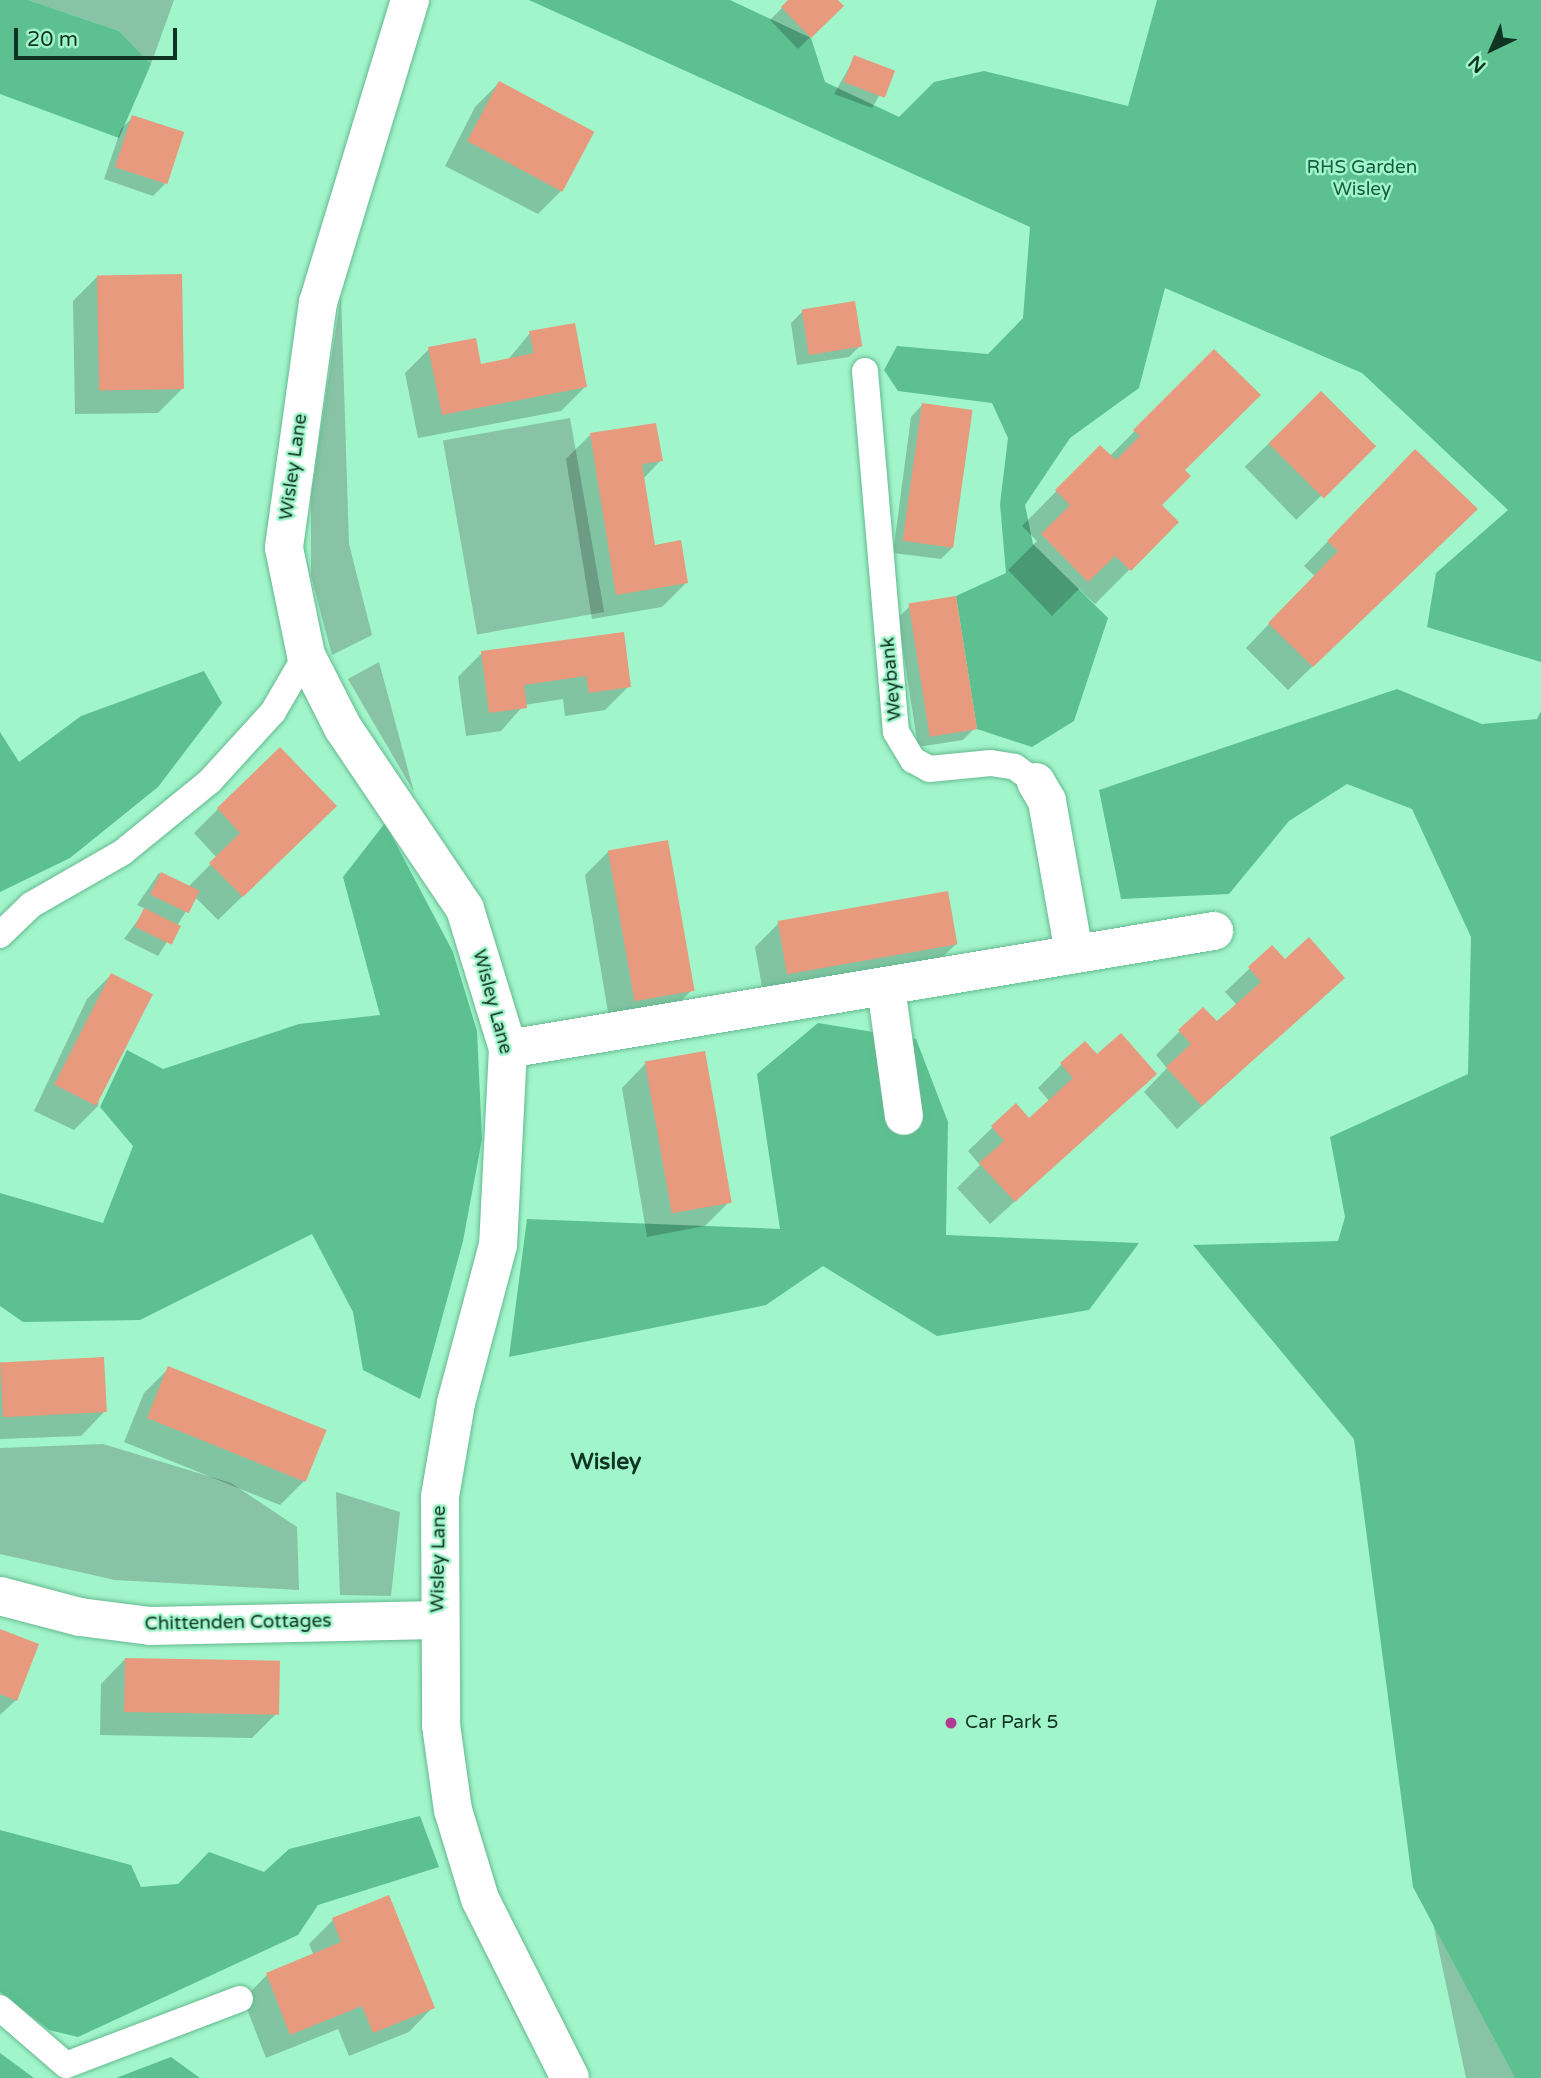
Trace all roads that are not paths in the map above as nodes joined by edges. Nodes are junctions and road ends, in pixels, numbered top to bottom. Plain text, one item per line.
1 (410, 0) edge
2 (865, 371) dead end
3 (306, 655) junction
4 (1036, 782) joint
5 (1214, 931) dead end
6 (0, 935) edge
7 (1074, 953) junction
8 (886, 987) junction
9 (508, 1049) junction
10 (904, 1116) dead end
11 (0, 1596) edge
12 (438, 1620) junction
13 (240, 1999) dead end
14 (0, 2008) edge
15 (70, 2072) edge
16 (570, 2078) edge

1 - 3 street, Wisley Lane
2 - 4 lane, Weybank
3 - 6 lane
3 - 9 street, Wisley Lane
4 - 7 street, Weybank
5 - 7 street
7 - 8 street
8 - 9 street
8 - 10 street
9 - 12 street, Wisley Lane
11 - 12 street, Chittenden Cottages
12 - 16 street, Wisley Lane
13 - 15 lane
14 - 15 lane

